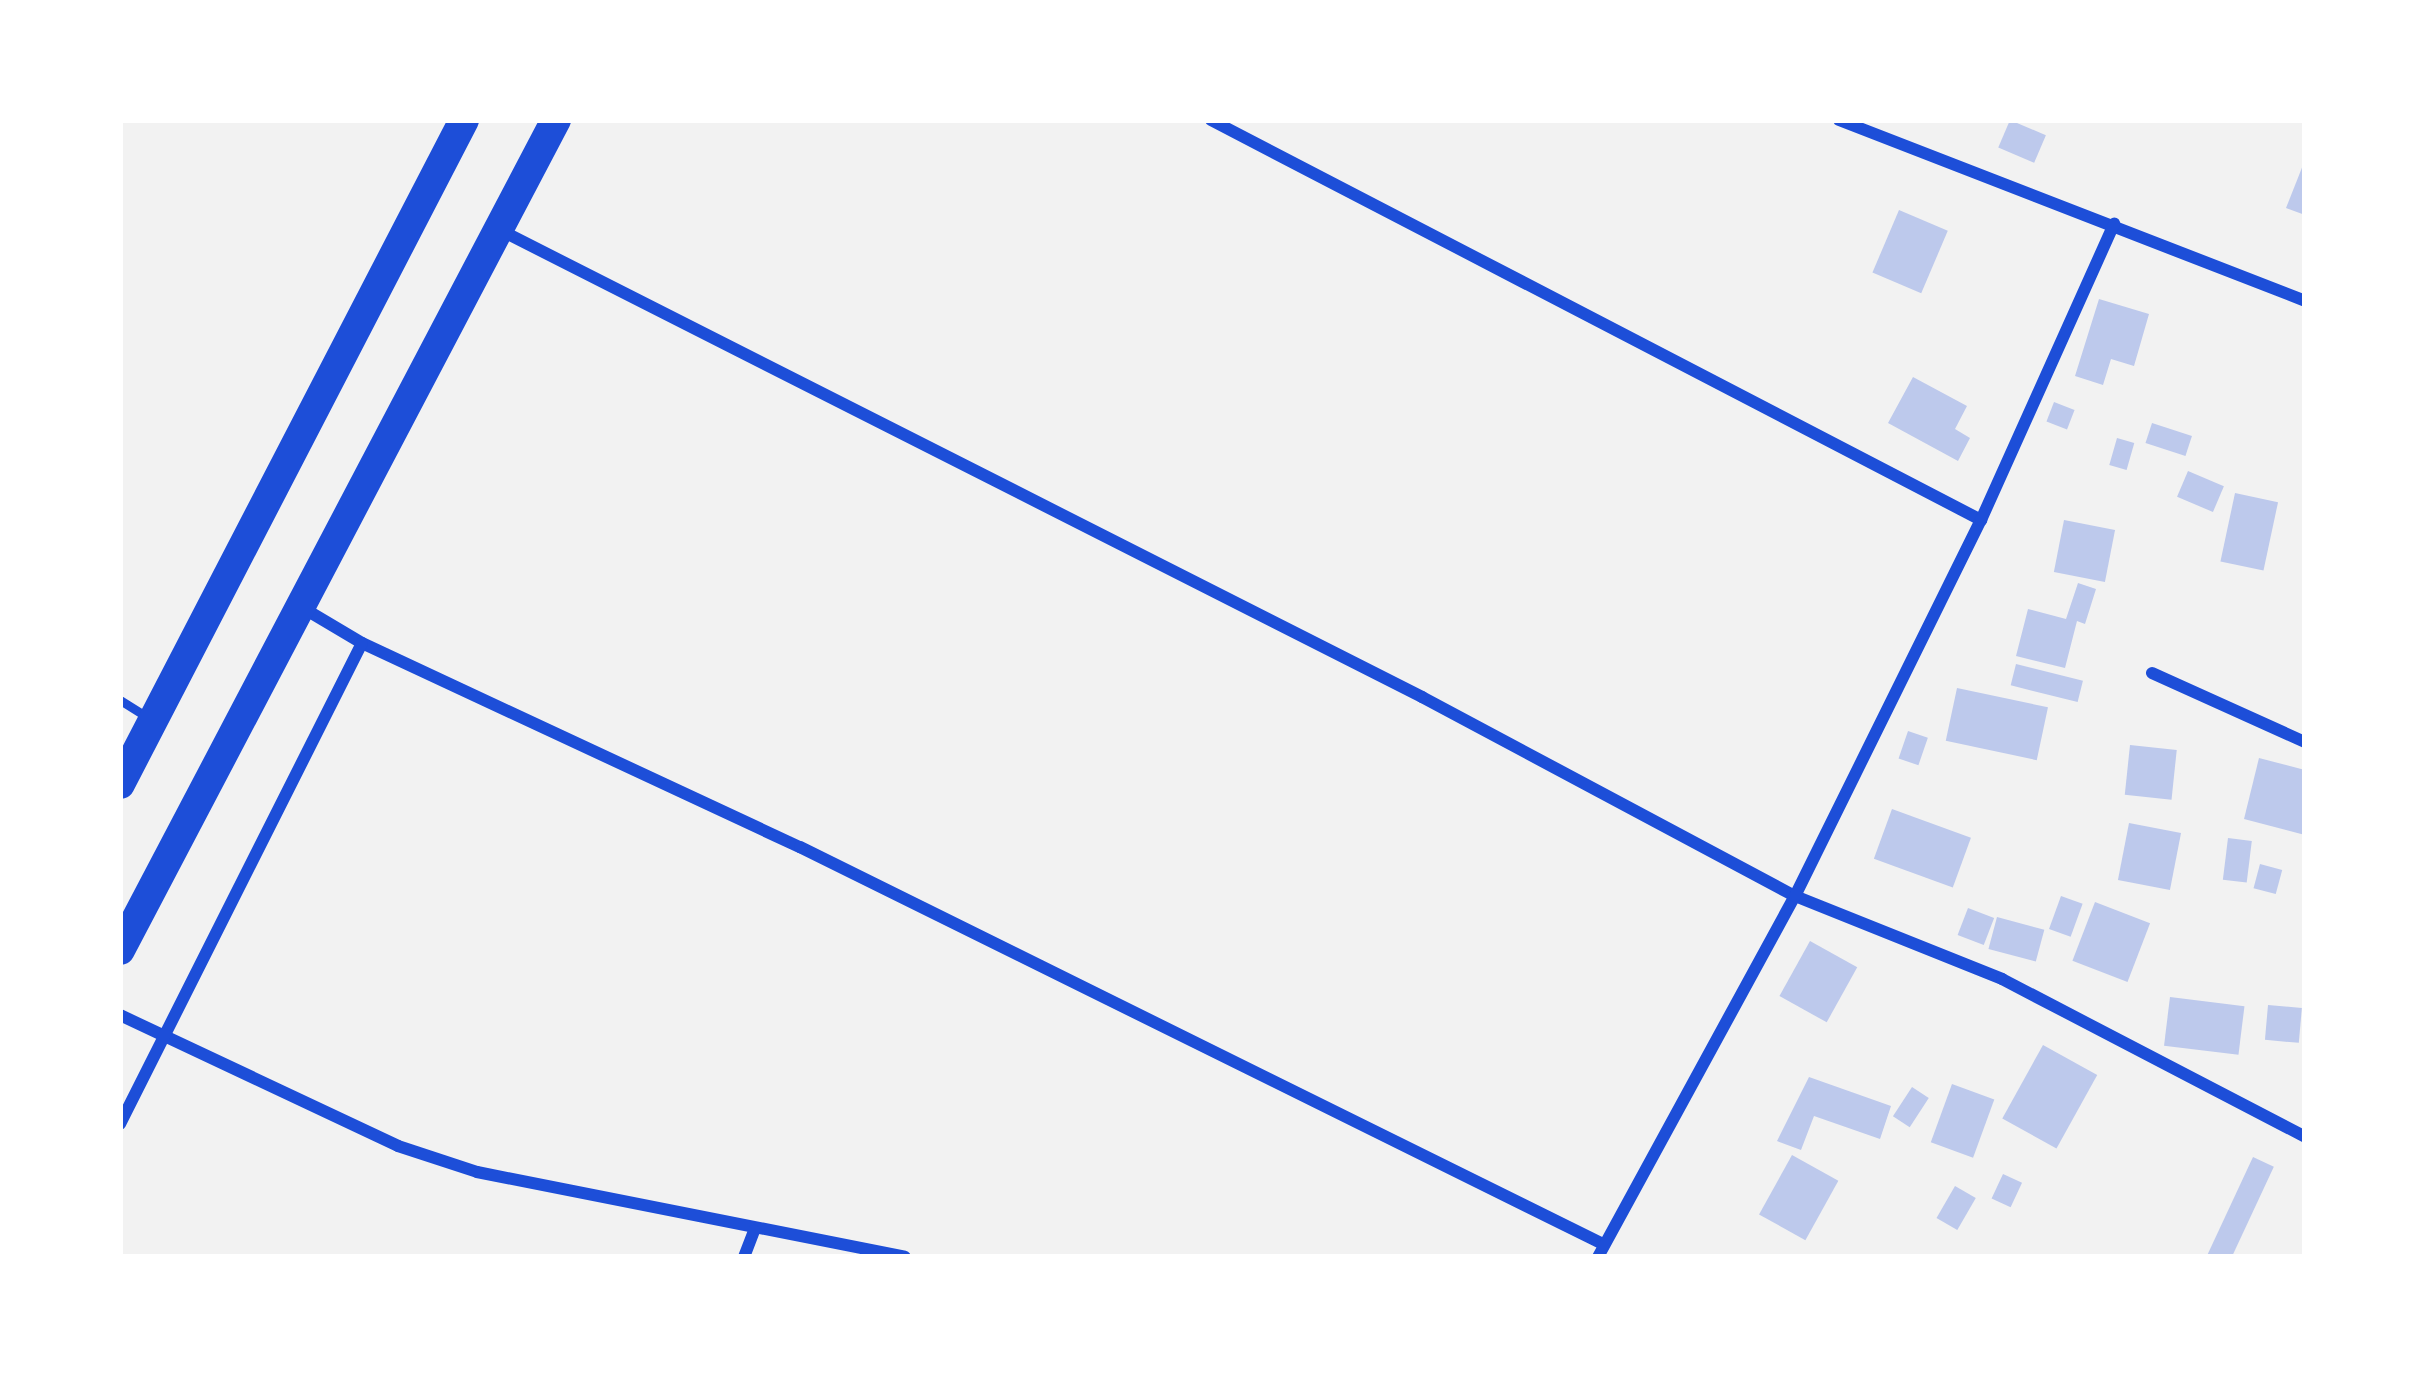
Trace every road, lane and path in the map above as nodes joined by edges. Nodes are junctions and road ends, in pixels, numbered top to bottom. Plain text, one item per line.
1 (464, 120) edge
2 (556, 120) edge
3 (1211, 120) edge
4 (1839, 120) edge
5 (2114, 224) junction
6 (497, 228) junction
7 (2305, 301) edge
8 (1981, 520) junction
9 (297, 604) junction
10 (362, 644) junction
11 (2152, 673) dead end
12 (120, 700) edge
13 (152, 720) junction
14 (2305, 742) edge
15 (120, 784) edge
16 (1795, 896) junction
17 (120, 950) edge
18 (120, 1015) edge
19 (163, 1038) junction
20 (120, 1124) edge
21 (2305, 1137) edge
22 (754, 1231) junction
23 (1600, 1251) edge
24 (744, 1257) edge
25 (905, 1257) edge

1 - 13 main road
2 - 6 main road
3 - 8 street
4 - 5 street
5 - 7 street
5 - 8 street
6 - 9 main road
6 - 16 street
8 - 16 street
9 - 10 street
9 - 17 main road
10 - 19 street
10 - 23 street
11 - 14 street
12 - 13 lane
13 - 15 main road
16 - 21 street
16 - 23 street
18 - 19 street
19 - 20 street
19 - 22 street
22 - 24 street
22 - 25 street

